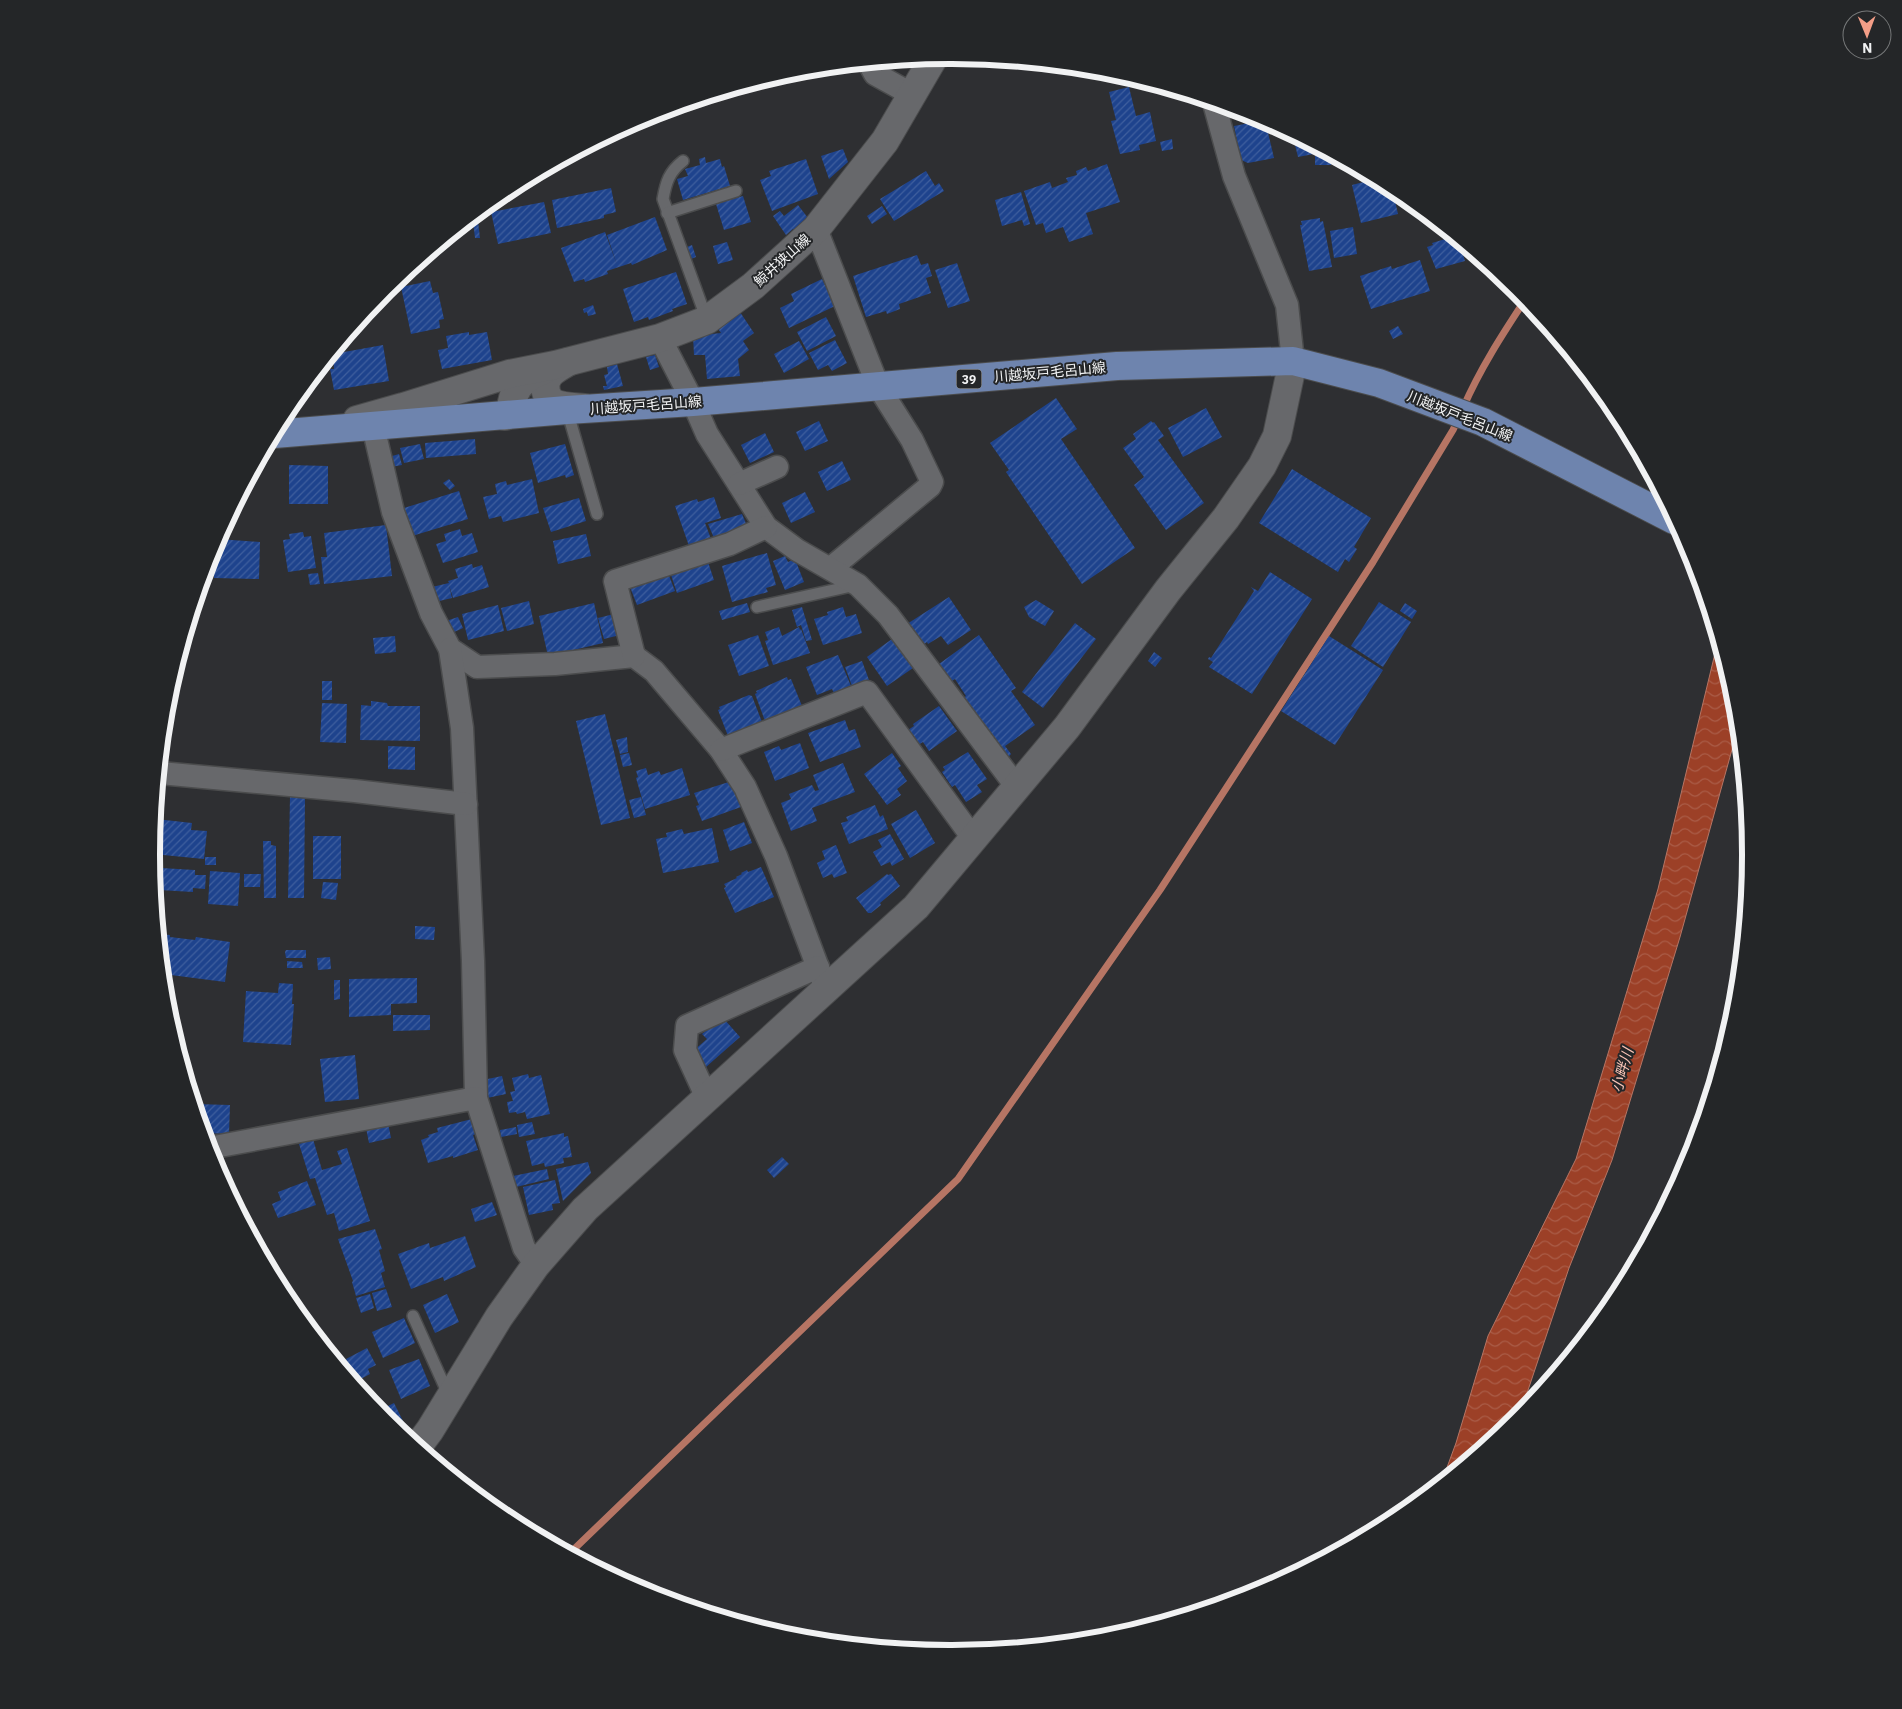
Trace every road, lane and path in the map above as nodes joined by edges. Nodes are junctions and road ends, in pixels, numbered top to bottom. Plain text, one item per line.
1 (930, 64) edge
2 (872, 68) edge
3 (913, 95) junction
4 (1216, 110) edge
5 (683, 161) dead end
6 (736, 191) dead end
7 (666, 213) junction
8 (816, 229) junction
9 (706, 320) junction
10 (660, 338) junction
11 (1293, 361) junction
12 (561, 364) junction
13 (509, 374) junction
14 (878, 386) junction
15 (693, 402) junction
16 (605, 408) junction
17 (567, 410) junction
18 (503, 416) junction
19 (376, 426) junction
20 (283, 433) edge
21 (282, 434) edge
22 (777, 467) dead end
23 (739, 484) junction
24 (597, 514) dead end
25 (1665, 515) edge
26 (766, 527) junction
27 (831, 568) junction
28 (858, 585) junction
29 (757, 607) dead end
30 (450, 649) junction
31 (634, 656) junction
32 (721, 750) junction
33 (165, 773) edge
34 (1016, 786) junction
35 (466, 804) junction
36 (974, 838) junction
37 (822, 978) junction
38 (476, 1098) junction
39 (707, 1098) junction
40 (216, 1147) edge
41 (536, 1266) junction
42 (413, 1316) dead end
43 (450, 1398) junction
44 (422, 1441) edge

1 - 3 street, 鯨井狭山線
2 - 3 street
3 - 8 street, 鯨井狭山線
4 - 11 street
5 - 7 lane
6 - 7 lane
7 - 9 lane
8 - 9 street, 鯨井狭山線
8 - 14 street
9 - 10 street, 鯨井狭山線
10 - 12 street, 鯨井狭山線
10 - 15 street
11 - 14 main road, 川越坂戸毛呂山線 / 39
11 - 25 main road, 川越坂戸毛呂山線 / 39
11 - 34 street
12 - 13 street
12 - 16 street
12 - 18 street
13 - 18 street
13 - 20 street
14 - 15 main road, 川越坂戸毛呂山線 / 39
14 - 27 street
15 - 16 main road, 川越坂戸毛呂山線 / 39
15 - 23 street
16 - 17 main road, 川越坂戸毛呂山線 / 39
17 - 18 main road, 川越坂戸毛呂山線 / 39
17 - 24 lane
18 - 19 main road, 川越坂戸毛呂山線 / 39
19 - 21 main road, 川越坂戸毛呂山線 / 39
19 - 30 street
22 - 23 street
23 - 26 street
26 - 27 street
26 - 31 street
27 - 28 street
28 - 29 lane
28 - 34 street
30 - 31 street
30 - 35 street
31 - 32 street
32 - 36 street
32 - 37 street
33 - 35 street
34 - 36 street
35 - 38 street
36 - 37 street
37 - 39 street
37 - 39 street
38 - 40 street
38 - 41 street
39 - 41 street
41 - 43 street
42 - 43 lane
43 - 44 street

